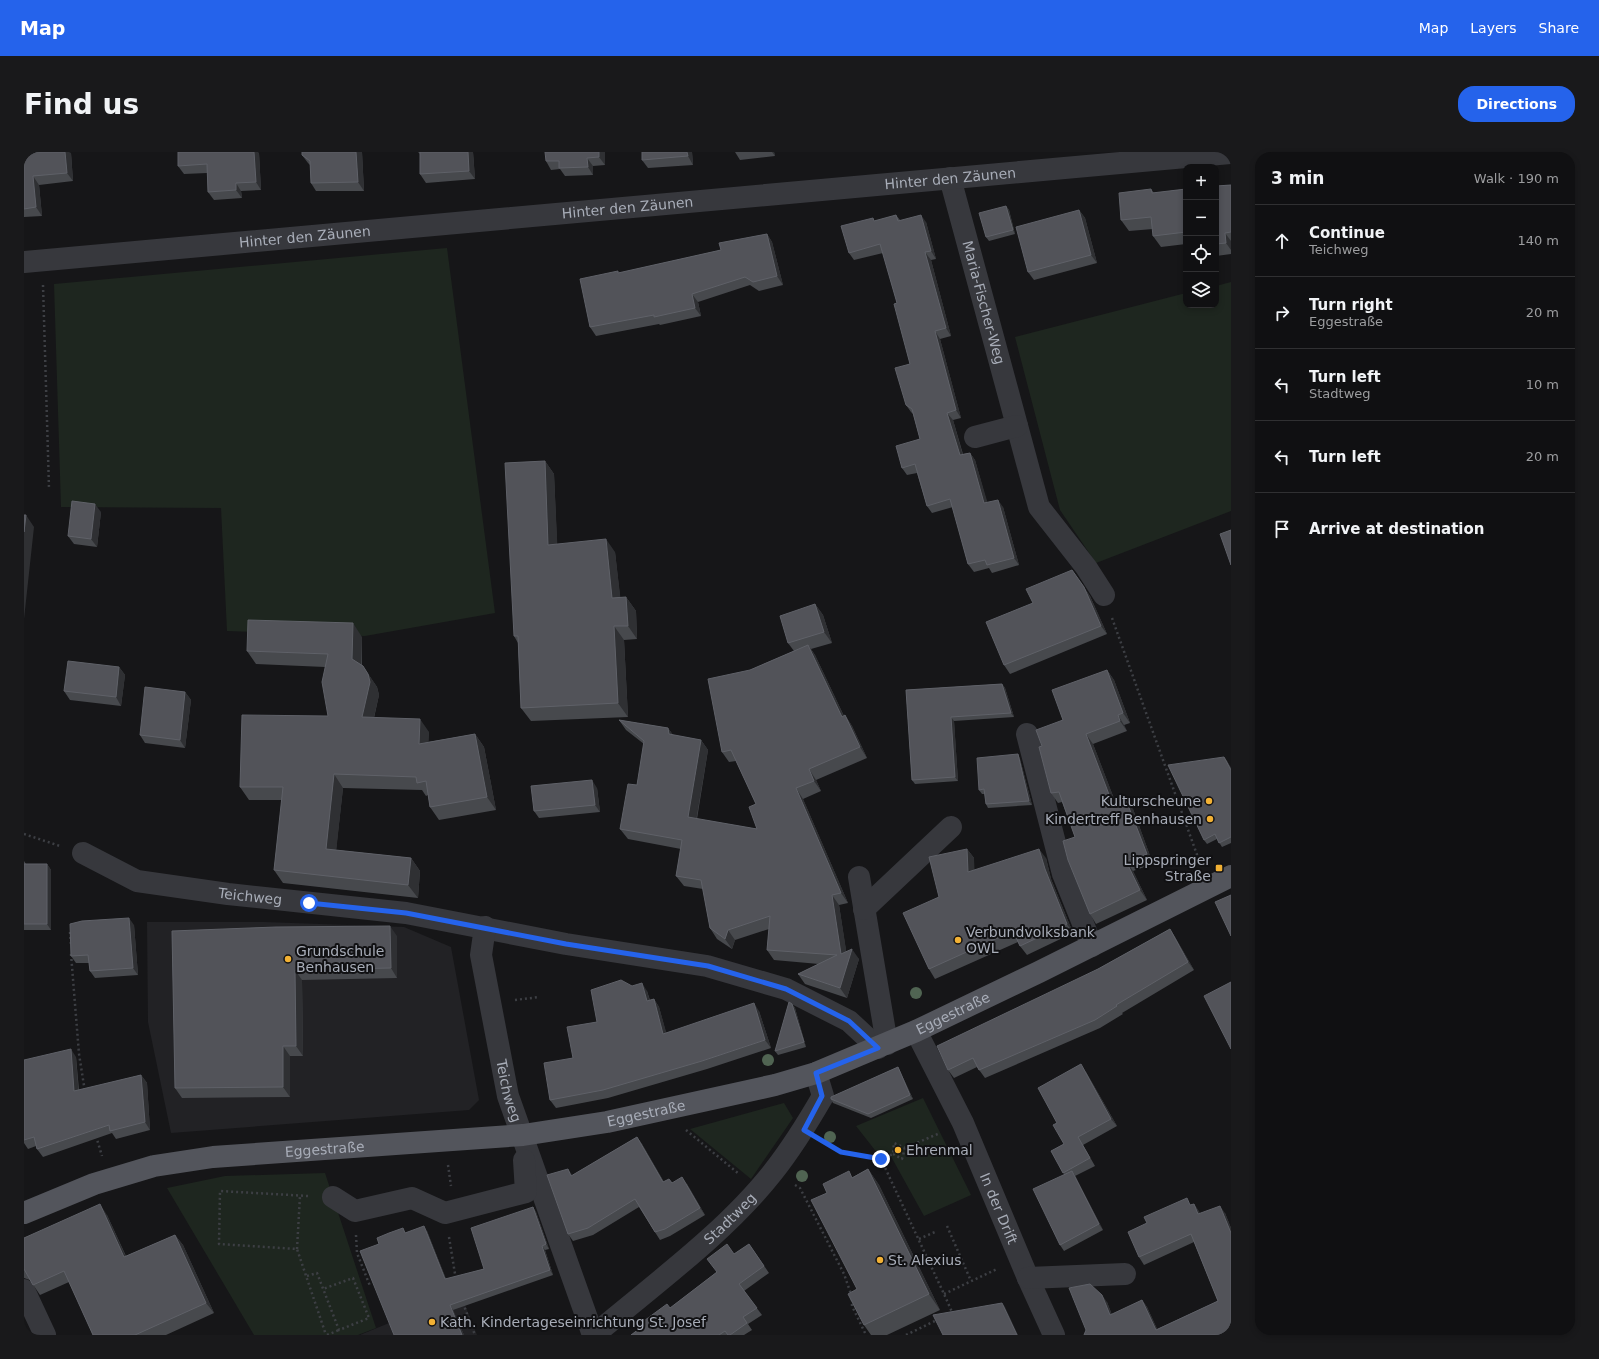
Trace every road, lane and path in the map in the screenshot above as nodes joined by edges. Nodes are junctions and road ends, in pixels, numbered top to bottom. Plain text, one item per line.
1 (1231, 153) edge
2 (1099, 158) edge
3 (950, 178) junction
4 (33, 261) edge
5 (1017, 426) junction
6 (975, 437) dead end
7 (49, 488) dead end
8 (1104, 595) joint
9 (1027, 734) dead end
10 (951, 827) dead end
11 (24, 834) edge
12 (83, 853) joint
13 (859, 877) dead end
14 (1222, 881) edge
15 (864, 909) junction
16 (485, 927) junction
17 (70, 932) edge
18 (1092, 946) junction
19 (916, 1031) junction
20 (882, 1046) junction
21 (816, 1073) junction
22 (85, 1093) edge
23 (677, 1108) junction
24 (963, 1123) junction
25 (804, 1130) junction
26 (95, 1131) edge
27 (523, 1135) junction
28 (905, 1148) junction
29 (893, 1154) junction
30 (881, 1159) junction
31 (774, 1172) junction
32 (109, 1180) junction
33 (758, 1189) junction
34 (300, 1196) junction
35 (333, 1197) joint
36 (356, 1210) junction
37 (24, 1213) edge
38 (445, 1213) junction
39 (947, 1226) dead end
40 (935, 1232) dead end
41 (919, 1239) junction
42 (297, 1249) junction
43 (991, 1272) dead end
44 (1125, 1274) dead end
45 (307, 1276) junction
46 (1028, 1278) junction
47 (971, 1281) junction
48 (370, 1286) edge
49 (457, 1286) edge
50 (323, 1289) junction
51 (24, 1290) edge
52 (944, 1294) junction
53 (462, 1300) edge
54 (946, 1316) edge
55 (939, 1319) edge
56 (339, 1330) junction
57 (45, 1335) edge
58 (327, 1335) edge
59 (475, 1335) edge
60 (593, 1335) edge
61 (866, 1335) edge
62 (906, 1335) edge
63 (1054, 1335) edge

1 - 2 street, Hinter den Zäunen
2 - 3 street, Hinter den Zäunen
3 - 4 street, Hinter den Zäunen
3 - 5 street, Maria-Fischer-Weg
4 - 7 path
5 - 6 street
5 - 8 street, Maria-Fischer-Weg
8 - 14 path
9 - 18 street
10 - 15 street
11 - 12 path
12 - 16 street, Teichweg
13 - 15 street
14 - 18 main road, Eggestraße
15 - 20 street
16 - 20 street, Teichweg
16 - 27 street, Teichweg
17 - 22 path
18 - 19 main road, Eggestraße
19 - 20 main road, Eggestraße
19 - 24 street, In der Drift
20 - 21 main road, Eggestraße
21 - 23 main road, Eggestraße
21 - 25 street, Stadtweg
23 - 27 main road, Eggestraße
23 - 33 path
24 - 28 path
24 - 46 street, In der Drift
25 - 30 path
25 - 31 street, Stadtweg
26 - 32 path
27 - 32 main road, Eggestraße
27 - 38 street
27 - 60 street, Stadtweg
28 - 29 path
28 - 29 path
29 - 30 path
30 - 41 path
31 - 33 street, Stadtweg
31 - 61 path
32 - 37 main road, Eggestraße
33 - 60 street, Stadtweg
34 - 35 path
34 - 42 path
34 - 42 path
35 - 36 street
36 - 38 street
36 - 48 path
38 - 49 path
39 - 47 path
40 - 41 path
41 - 52 path
42 - 45 path
43 - 47 path
44 - 46 street
45 - 50 path
45 - 58 path
46 - 63 street, In der Drift
47 - 52 path
50 - 56 path
50 - 56 path
51 - 57 street
52 - 54 path
53 - 59 path
55 - 62 path
56 - 58 path

